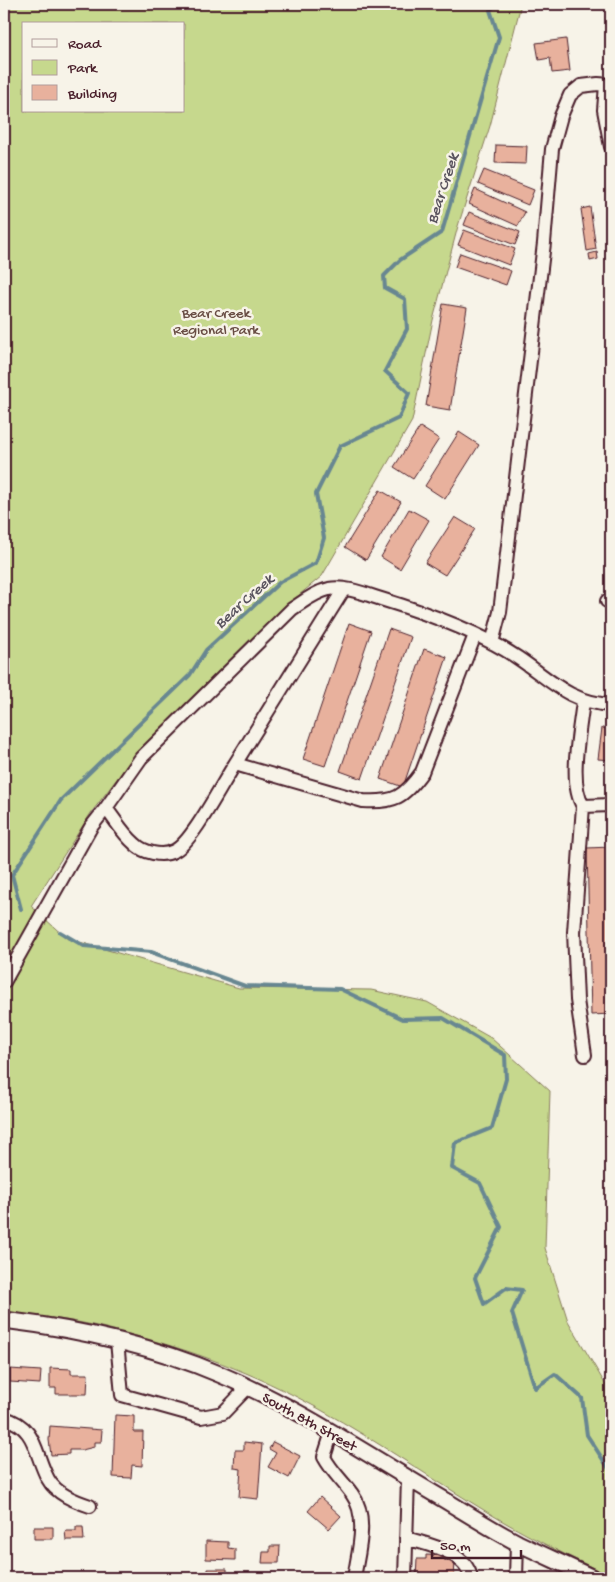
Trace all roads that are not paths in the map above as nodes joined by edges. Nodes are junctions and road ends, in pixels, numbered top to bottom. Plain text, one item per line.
1 (608, 85) edge
2 (611, 147) edge
3 (344, 590) junction
4 (475, 635) junction
5 (492, 643) junction
6 (583, 701) junction
7 (611, 705) edge
8 (235, 764) junction
9 (611, 805) edge
10 (583, 806) junction
11 (106, 808) junction
12 (4, 982) edge
13 (585, 1056) dead end
14 (4, 1320) edge
15 (117, 1341) junction
16 (248, 1387) junction
17 (4, 1418) edge
18 (332, 1432) junction
19 (408, 1478) junction
20 (90, 1506) dead end
21 (406, 1538) junction
22 (517, 1542) junction
23 (354, 1578) edge
24 (405, 1578) edge
25 (471, 1578) edge
26 (516, 1578) edge
27 (593, 1578) edge

1 - 2 street
1 - 5 street
3 - 4 street
3 - 8 street
3 - 11 street
4 - 5 street
4 - 8 street
5 - 6 street
6 - 7 street
6 - 10 street
8 - 11 street
9 - 10 street
10 - 13 street
11 - 12 street
14 - 15 main road, South 8th Street
15 - 16 main road, South 8th Street
15 - 16 street
16 - 18 main road, South 8th Street
17 - 20 street
18 - 19 main road, South 8th Street
18 - 23 street
19 - 21 street
19 - 22 main road, South 8th Street
21 - 24 street
21 - 25 street
22 - 26 street
22 - 27 main road, South 8th Street

